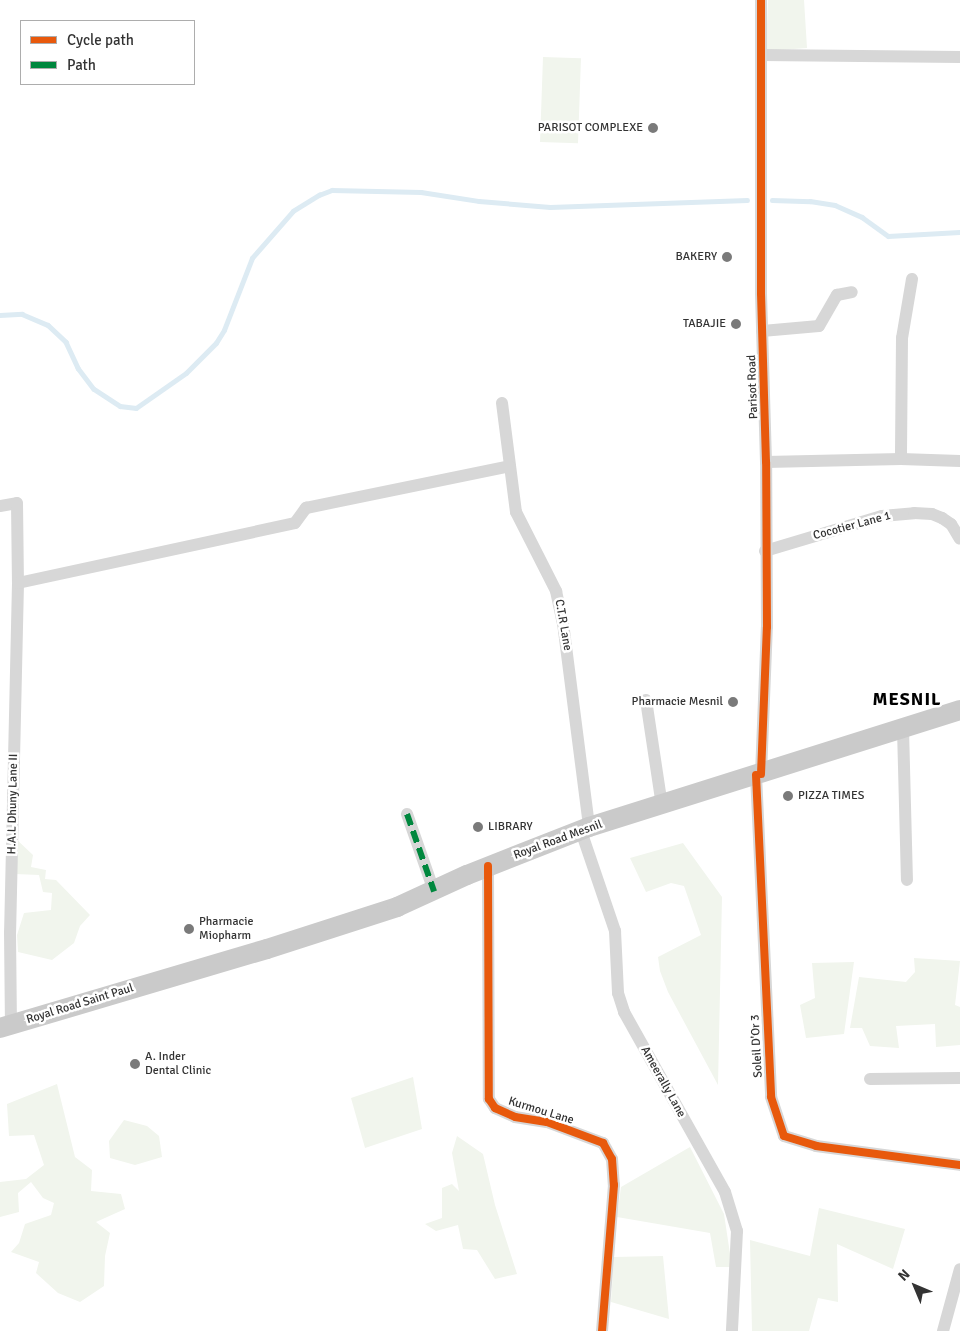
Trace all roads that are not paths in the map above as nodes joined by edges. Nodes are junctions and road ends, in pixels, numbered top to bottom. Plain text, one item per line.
1 (761, 0) edge
2 (762, 55) junction
3 (960, 57) edge
4 (912, 279) dead end
5 (852, 292) dead end
6 (762, 330) junction
7 (502, 403) dead end
8 (901, 459) junction
9 (960, 461) edge
10 (766, 462) junction
11 (510, 466) junction
12 (0, 506) edge
13 (960, 539) edge
14 (765, 551) junction
15 (18, 583) junction
16 (646, 700) dead end
17 (960, 710) edge
18 (903, 729) junction
19 (758, 775) junction
20 (662, 806) junction
21 (407, 814) dead end
22 (585, 829) junction
23 (488, 866) junction
24 (907, 880) dead end
25 (434, 891) junction
26 (160, 980) joint
27 (5, 1026) edge
28 (870, 1078) dead end
29 (960, 1078) edge
30 (960, 1165) edge
31 (960, 1269) edge
32 (602, 1331) edge
33 (732, 1331) edge
34 (943, 1331) edge

1 - 2 street, Parisot Road
2 - 3 street
2 - 6 street, Parisot Road
4 - 8 street
5 - 6 street
6 - 10 street, Parisot Road
7 - 11 street, C.T.R Lane
8 - 9 street
8 - 10 street
10 - 14 street, Parisot Road
11 - 15 street
11 - 22 street, C.T.R Lane
12 - 15 street, H.A.L Dhuny Lane II
13 - 14 street, Cocotier Lane 1
14 - 19 street, Parisot Road
15 - 27 street, H.A.L Dhuny Lane II
16 - 20 street
17 - 18 main road, Royal Road Mesnil
18 - 19 main road, Royal Road Mesnil
18 - 24 street
19 - 20 main road, Royal Road Mesnil
19 - 30 street, Soleil D'Or 3
20 - 22 main road, Royal Road Mesnil
21 - 25 street
22 - 23 main road, Royal Road Mesnil
22 - 33 street, Ameerally Lane
23 - 25 main road, Royal Road Mesnil
23 - 32 street, Kurmou Lane
25 - 26 main road, Royal Road Mesnil
26 - 27 main road, Royal Road Saint Paul
28 - 29 street
31 - 34 street

